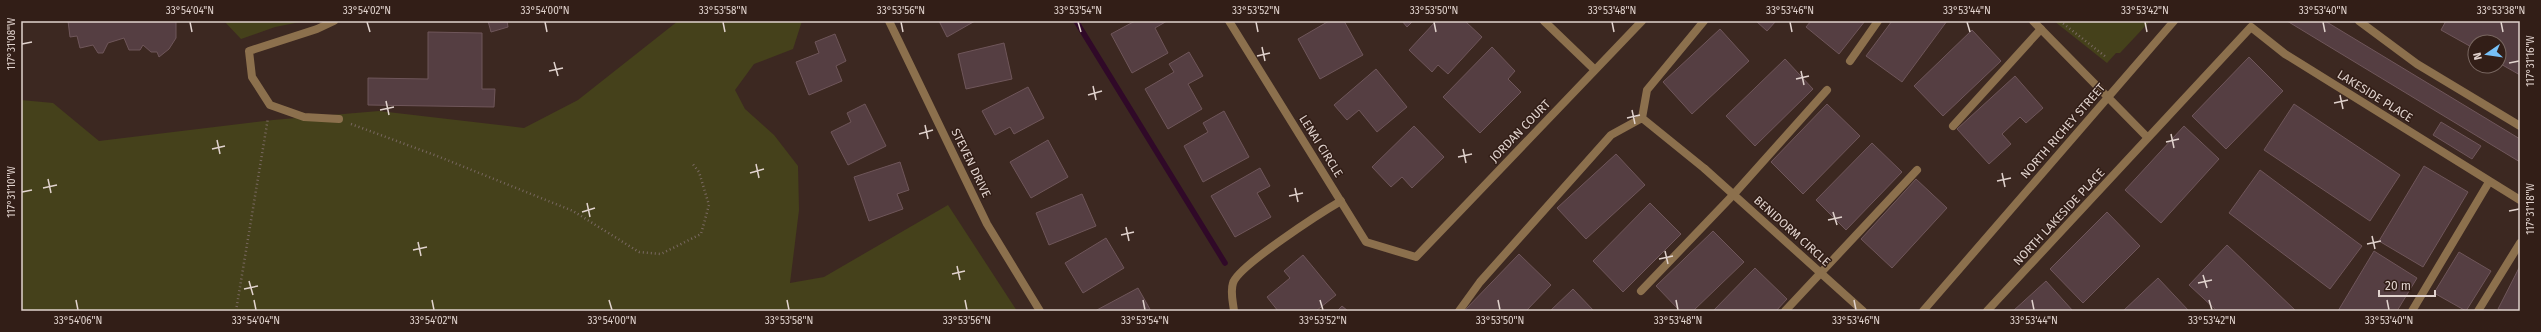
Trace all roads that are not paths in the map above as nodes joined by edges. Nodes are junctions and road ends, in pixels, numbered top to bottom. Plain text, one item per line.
1 (334, 21) edge
2 (889, 21) edge
3 (1229, 21) edge
4 (1544, 21) edge
5 (1642, 21) edge
6 (1704, 21) edge
7 (1878, 21) edge
8 (2033, 21) edge
9 (2174, 21) edge
10 (2359, 21) edge
11 (2251, 27) joint
12 (2041, 29) junction
13 (1850, 61) dead end
14 (1595, 70) junction
15 (1827, 90) dead end
16 (2108, 98) junction
17 (1642, 118) junction
18 (339, 119) road end
19 (1953, 126) dead end
20 (2520, 126) edge
21 (2148, 138) junction
22 (1917, 170) dead end
23 (2490, 182) junction
24 (1734, 194) junction
25 (2520, 200) edge
26 (1341, 201) junction
27 (2520, 243) edge
28 (1414, 256) joint
29 (1821, 273) junction
30 (1641, 291) dead end
31 (1040, 311) edge
32 (1234, 311) edge
33 (1459, 311) edge
34 (1785, 311) edge
35 (1863, 311) edge
36 (1923, 311) edge
37 (1987, 311) edge
38 (2412, 311) edge
39 (2478, 311) edge

1 - 18 street
2 - 31 street, STEVEN DRIVE
3 - 26 street, LENAI CIRCLE
4 - 14 street
5 - 14 street, JORDAN COURT
6 - 17 street
7 - 13 street
8 - 12 street
9 - 16 street, NORTH RICHEY STREET
10 - 20 street
11 - 21 street, NORTH LAKESIDE PLACE
11 - 23 street, LAKESIDE PLACE
12 - 16 street
12 - 19 street
14 - 28 street, JORDAN COURT
15 - 24 street
16 - 21 street
16 - 36 street, NORTH RICHEY STREET
17 - 24 street, BENIDORM CIRCLE
17 - 33 street
21 - 37 street, NORTH LAKESIDE PLACE
22 - 29 street
23 - 25 street, LAKESIDE PLACE
23 - 38 street
24 - 29 street, BENIDORM CIRCLE
24 - 30 street
26 - 28 street, LENAI CIRCLE
26 - 32 street
27 - 39 street
29 - 34 street
29 - 35 street, BENIDORM CIRCLE

